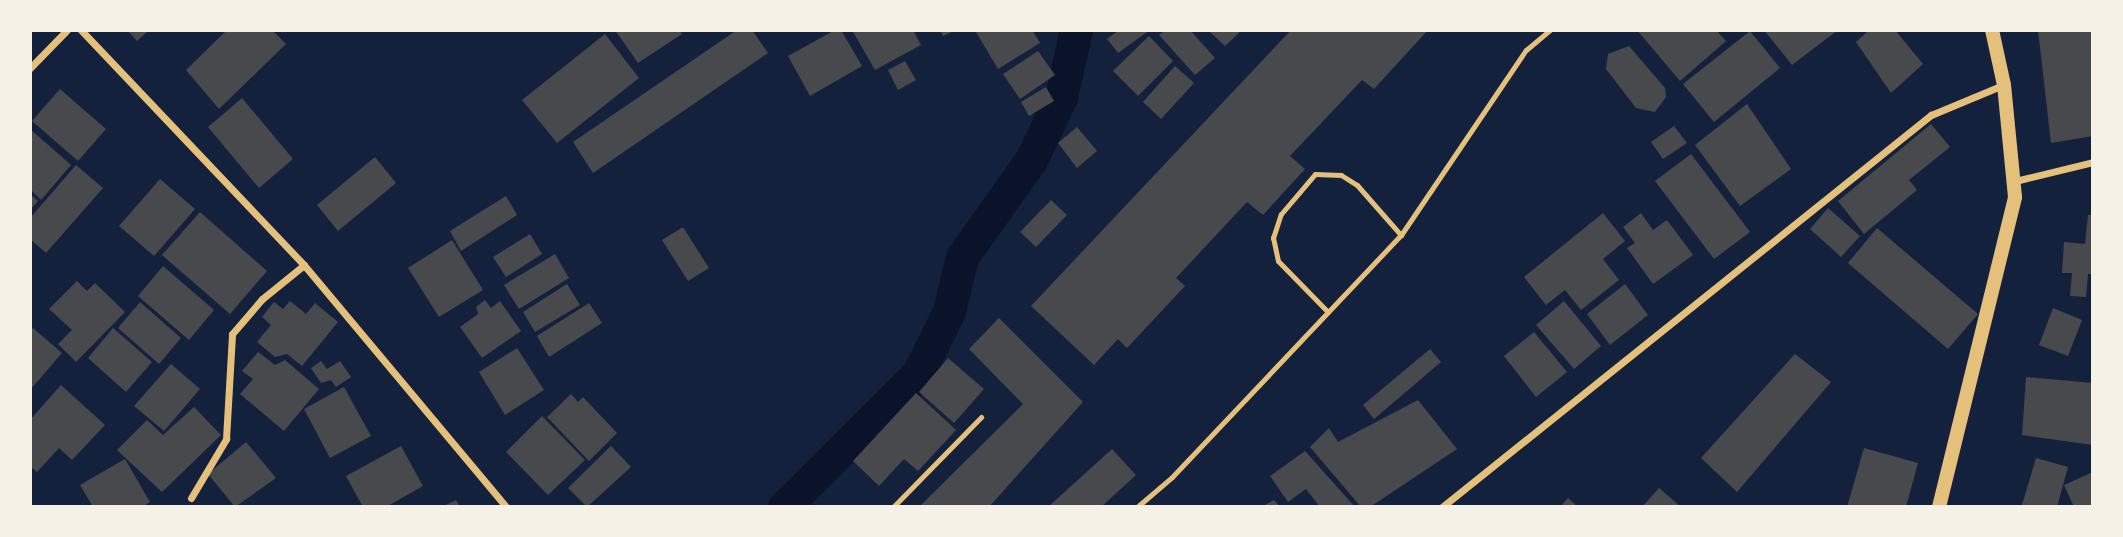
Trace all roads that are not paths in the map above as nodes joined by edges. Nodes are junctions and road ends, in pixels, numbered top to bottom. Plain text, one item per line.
1 (67, 30) edge
2 (81, 30) edge
3 (1550, 30) edge
4 (1992, 30) edge
5 (30, 68) edge
6 (2004, 85) junction
7 (2093, 162) edge
8 (2015, 181) junction
9 (1401, 235) junction
10 (304, 265) junction
11 (1328, 312) junction
12 (981, 417) dead end
13 (191, 498) dead end
14 (506, 507) edge
15 (893, 507) edge
16 (1137, 507) edge
17 (1442, 507) edge
18 (1940, 507) edge

1 - 5 street
2 - 10 street
3 - 9 lane
4 - 6 main road
6 - 8 main road
6 - 17 street
7 - 8 street
8 - 18 main road
9 - 11 lane
9 - 11 lane
10 - 13 street
10 - 14 street
11 - 16 lane
12 - 15 lane

